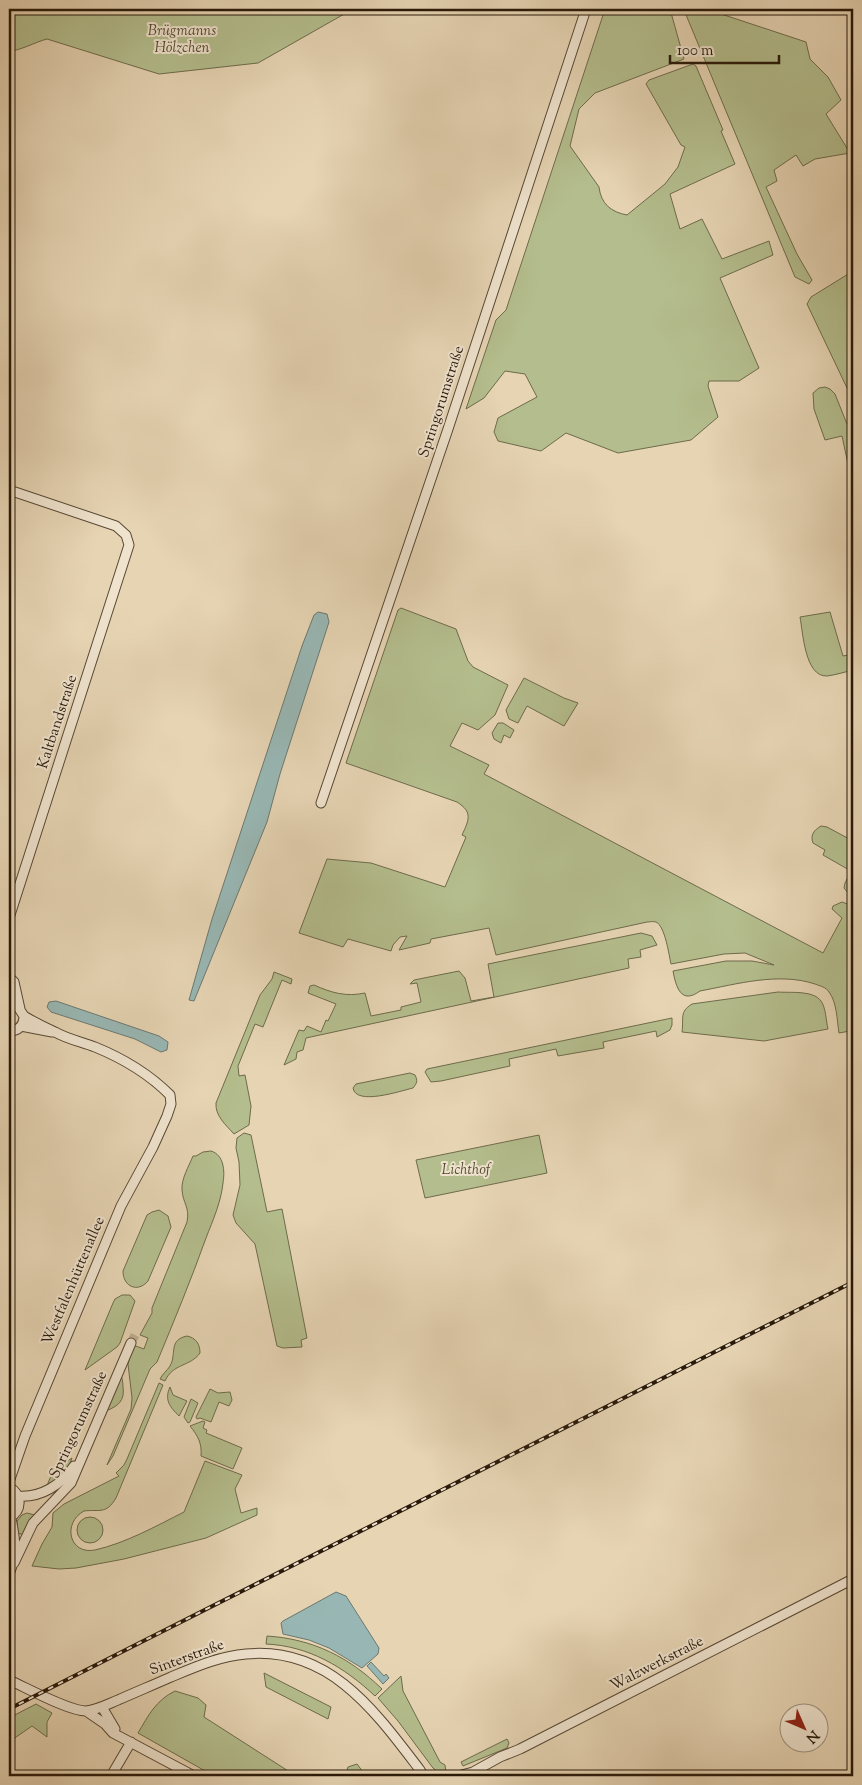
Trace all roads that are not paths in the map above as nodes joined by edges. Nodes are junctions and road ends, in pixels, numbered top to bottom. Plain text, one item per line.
1 (586, 9) edge
2 (9, 490) edge
3 (321, 802) dead end
4 (9, 918) edge
5 (9, 977) edge
6 (9, 991) edge
7 (9, 996) edge
8 (9, 1005) edge
9 (22, 1013) junction
10 (21, 1026) junction
11 (9, 1031) edge
12 (55, 1032) junction
13 (9, 1482) edge
14 (9, 1487) edge
15 (18, 1496) junction
16 (10, 1518) edge
17 (14, 1563) junction
18 (9, 1574) edge
19 (853, 1579) edge
20 (9, 1680) edge
21 (102, 1707) junction
22 (86, 1711) junction
23 (122, 1737) junction
24 (131, 1742) junction
25 (421, 1773) edge
26 (471, 1774) edge
27 (111, 1776) edge
28 (194, 1776) edge
29 (428, 1776) edge
30 (458, 1776) edge

1 - 3 street, Springorumstraße
2 - 4 street, Kaltbandstraße
5 - 9 street
6 - 7 street
8 - 9 street
9 - 10 street
9 - 12 street
10 - 11 street
10 - 12 street
12 - 13 street, Westfalenhüttenallee
14 - 15 street
15 - 16 street
15 - 17 street, Springorumstraße
16 - 17 street
17 - 18 street
19 - 26 street, Walzwerkstraße
20 - 22 street
21 - 22 street, Sinterstraße
21 - 23 street
21 - 25 street, Sinterstraße
22 - 23 street
23 - 24 street
24 - 27 street
24 - 28 street
25 - 29 street, Sinterstraße
26 - 30 street, Walzwerkstraße

